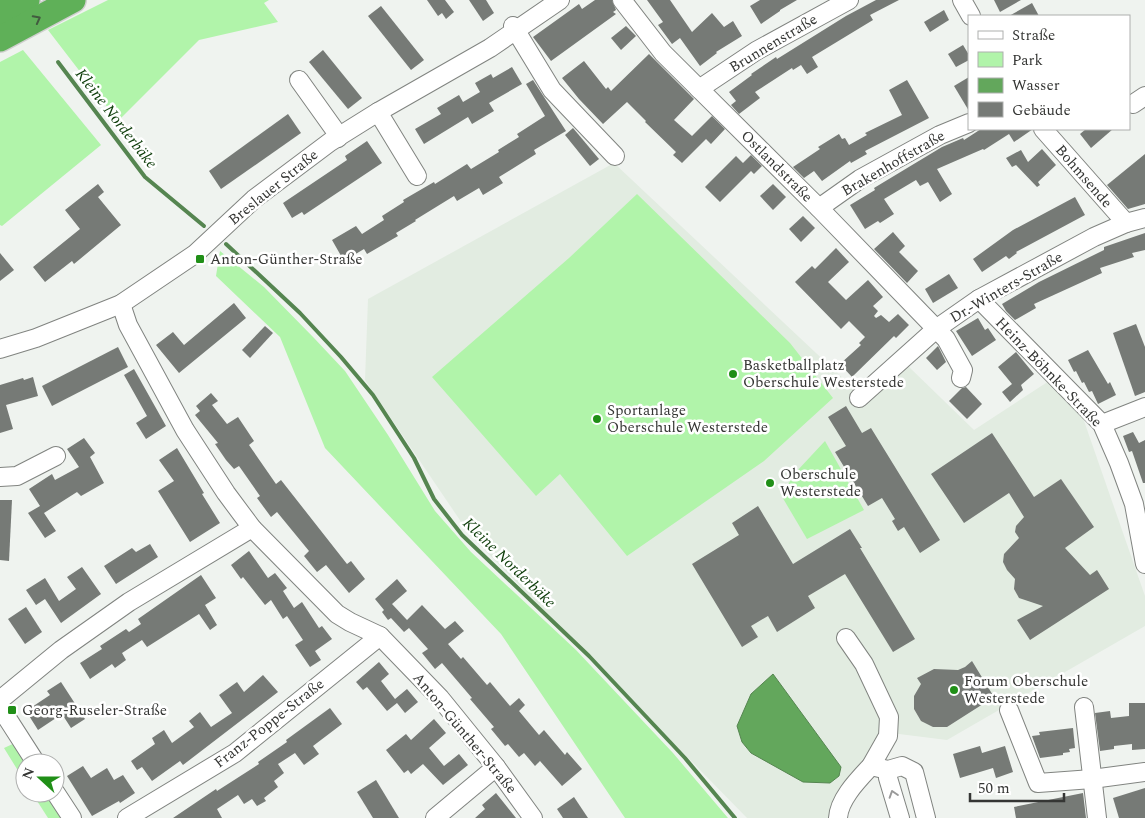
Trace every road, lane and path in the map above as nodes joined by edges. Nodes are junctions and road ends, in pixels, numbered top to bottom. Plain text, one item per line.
1 (26, 0) edge
2 (73, 0) edge
3 (560, 0) edge
4 (622, 0) edge
5 (849, 0) edge
6 (962, 0) edge
7 (0, 14) edge
8 (970, 15) edge
9 (515, 28) junction
10 (0, 39) edge
11 (299, 80) dead end
12 (699, 88) junction
13 (378, 112) junction
14 (968, 123) edge
15 (1044, 130) edge
16 (338, 138) junction
17 (615, 156) dead end
18 (416, 176) dead end
19 (819, 208) junction
20 (1145, 218) edge
21 (1126, 223) junction
22 (979, 299) junction
23 (121, 304) junction
24 (936, 329) junction
25 (0, 349) edge
26 (961, 378) dead end
27 (859, 398) dead end
28 (1145, 407) edge
29 (1102, 424) junction
30 (56, 456) dead end
31 (9, 477) edge
32 (252, 528) junction
33 (1145, 564) edge
34 (380, 636) junction
35 (846, 638) dead end
36 (0, 700) edge
37 (0, 707) edge
38 (1084, 707) dead end
39 (1009, 710) dead end
40 (30, 753) edge
41 (496, 766) junction
42 (879, 768) junction
43 (1145, 772) edge
44 (1092, 779) junction
45 (62, 803) edge
46 (72, 818) edge
47 (127, 818) edge
48 (435, 818) edge
49 (533, 818) edge
50 (838, 818) edge
51 (900, 818) edge
52 (926, 818) edge
53 (1096, 818) edge

1 - 7 highway
10 -> 2 highway
3 - 9 street, Breslauer Straße
4 - 12 street, Ostlandstraße
5 - 12 street, Brunnenstraße
6 - 8 street
9 - 13 street, Breslauer Straße
9 - 17 street
11 - 16 street
12 - 19 street, Ostlandstraße
13 - 16 street, Breslauer Straße
13 - 18 street
14 - 19 street, Brakenhoffstraße
15 - 21 street, Bohmsende
16 - 23 street, Breslauer Straße
19 - 24 street, Ostlandstraße
20 - 21 street, Dr.-Winters-Straße
21 - 22 street, Dr.-Winters-Straße
22 - 24 street, Dr.-Winters-Straße
22 - 29 street, Heinz-Böhnke-Straße
23 - 25 street, Breslauer Straße
23 - 32 street, Anton-Günther-Straße
24 - 26 street, Ostlandstraße
24 - 27 street, Dr.-Winters-Straße
28 - 29 street
29 - 33 street, Heinz-Böhnke-Straße
30 - 31 street
32 - 34 street, Anton-Günther-Straße
32 - 36 street
34 - 41 street, Anton-Günther-Straße
34 - 47 street, Franz-Poppe-Straße
35 - 42 street
37 - 40 street
38 - 44 street
39 - 44 street
41 - 48 street
41 - 49 street, Anton-Günther-Straße
42 - 50 street
51 -> 42 street
42 - 52 street
43 - 44 street
44 - 53 street
45 - 46 street

